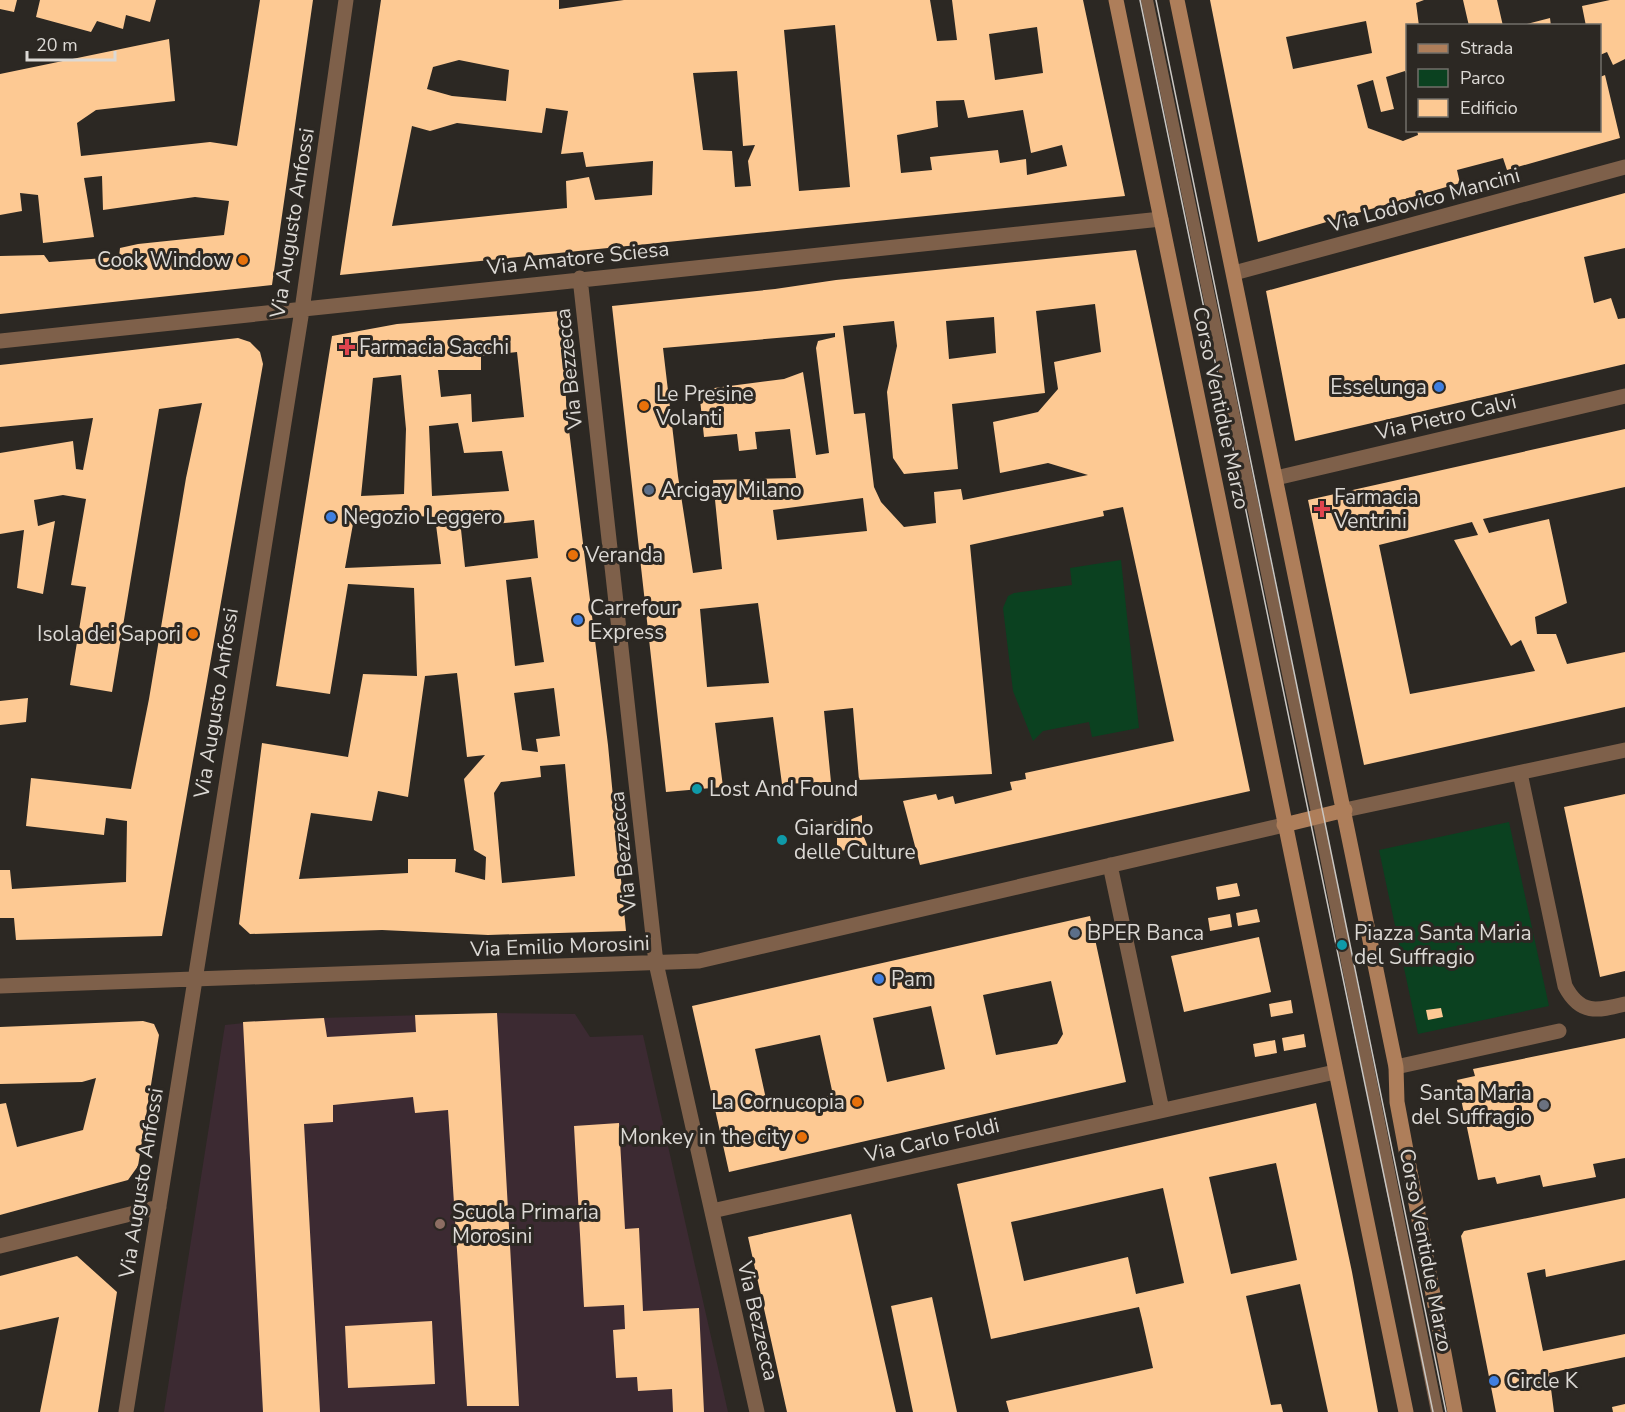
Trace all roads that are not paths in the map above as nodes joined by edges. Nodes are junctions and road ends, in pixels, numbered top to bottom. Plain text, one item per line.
1 (346, 0) edge
2 (1116, 0) edge
3 (1147, 0) edge
4 (1177, 0) edge
5 (1625, 167) edge
6 (1161, 219) junction
7 (1234, 273) junction
8 (580, 278) junction
9 (302, 310) junction
10 (0, 341) edge
11 (1625, 396) edge
12 (1276, 478) junction
13 (1625, 750) edge
14 (1520, 773) junction
15 (1345, 810) junction
16 (1318, 817) junction
17 (1284, 825) junction
18 (1110, 865) junction
19 (656, 963) junction
20 (194, 979) junction
21 (0, 986) edge
22 (1625, 1004) edge
23 (1558, 1031) dead end
24 (1396, 1067) junction
25 (1335, 1072) junction
26 (1162, 1110) junction
27 (159, 1207) junction
28 (712, 1211) junction
29 (0, 1246) edge
30 (126, 1412) edge
31 (757, 1412) edge
32 (1406, 1412) edge
33 (1437, 1412) edge
34 (1455, 1412) edge

1 - 9 street, Via Augusto Anfossi
2 - 6 main road, Corso Ventidue Marzo
3 - 16 lane
4 - 7 main road, Corso Ventidue Marzo
5 - 7 street, Via Lodovico Mancini
6 - 8 street, Via Amatore Sciesa
6 - 17 main road, Corso Ventidue Marzo
7 - 12 main road, Corso Ventidue Marzo
8 - 9 street, Via Amatore Sciesa
8 - 19 street, Via Bezzecca
9 - 10 street, Via Amatore Sciesa
9 - 20 street, Via Augusto Anfossi
11 - 12 street, Via Pietro Calvi
12 - 15 main road, Corso Ventidue Marzo
13 - 14 street
14 - 15 street
14 - 22 street
15 - 16 main road
15 - 24 main road
16 - 17 main road
16 - 33 lane, Corso Ventidue Marzo
17 - 18 street
17 - 25 main road
18 - 19 street, Via Emilio Morosini
18 - 26 street
19 - 20 street, Via Emilio Morosini
19 - 28 street, Via Bezzecca
20 - 21 street, Via Emilio Morosini
20 - 27 street, Via Augusto Anfossi
23 - 24 street
24 - 34 main road, Corso Ventidue Marzo
25 - 26 street
25 - 32 main road
26 - 28 street, Via Carlo Foldi
27 - 29 street
27 - 30 street, Via Augusto Anfossi
28 - 31 street, Via Bezzecca

